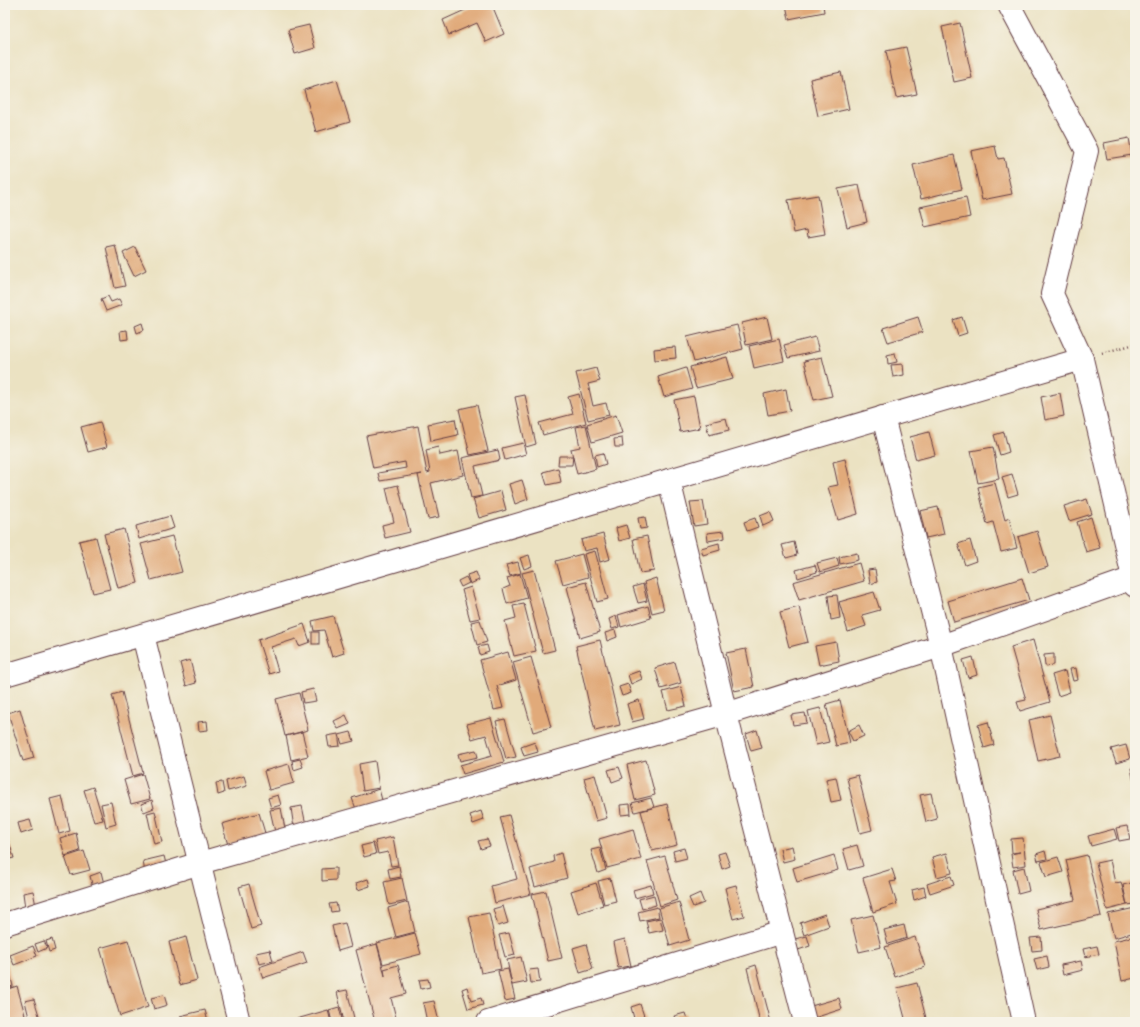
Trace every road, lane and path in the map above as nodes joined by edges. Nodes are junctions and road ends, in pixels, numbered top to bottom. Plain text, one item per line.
1 (1010, 5) edge
2 (1135, 344) edge
3 (1082, 359) junction
4 (883, 417) junction
5 (669, 480) junction
6 (1134, 582) edge
7 (143, 635) junction
8 (941, 646) junction
9 (5, 675) edge
10 (726, 714) junction
11 (200, 863) junction
12 (5, 924) edge
13 (782, 932) junction
14 (239, 1022) edge
15 (488, 1022) edge
16 (805, 1022) edge
17 (1024, 1022) edge

1 - 3 street
2 - 3 path
3 - 4 street
3 - 6 street
4 - 5 street
4 - 8 street
5 - 7 street
5 - 10 street
6 - 8 street
7 - 9 street
7 - 11 street
8 - 10 street
8 - 17 street
10 - 11 street
10 - 13 street
11 - 12 street
11 - 14 street
13 - 15 street
13 - 16 street

